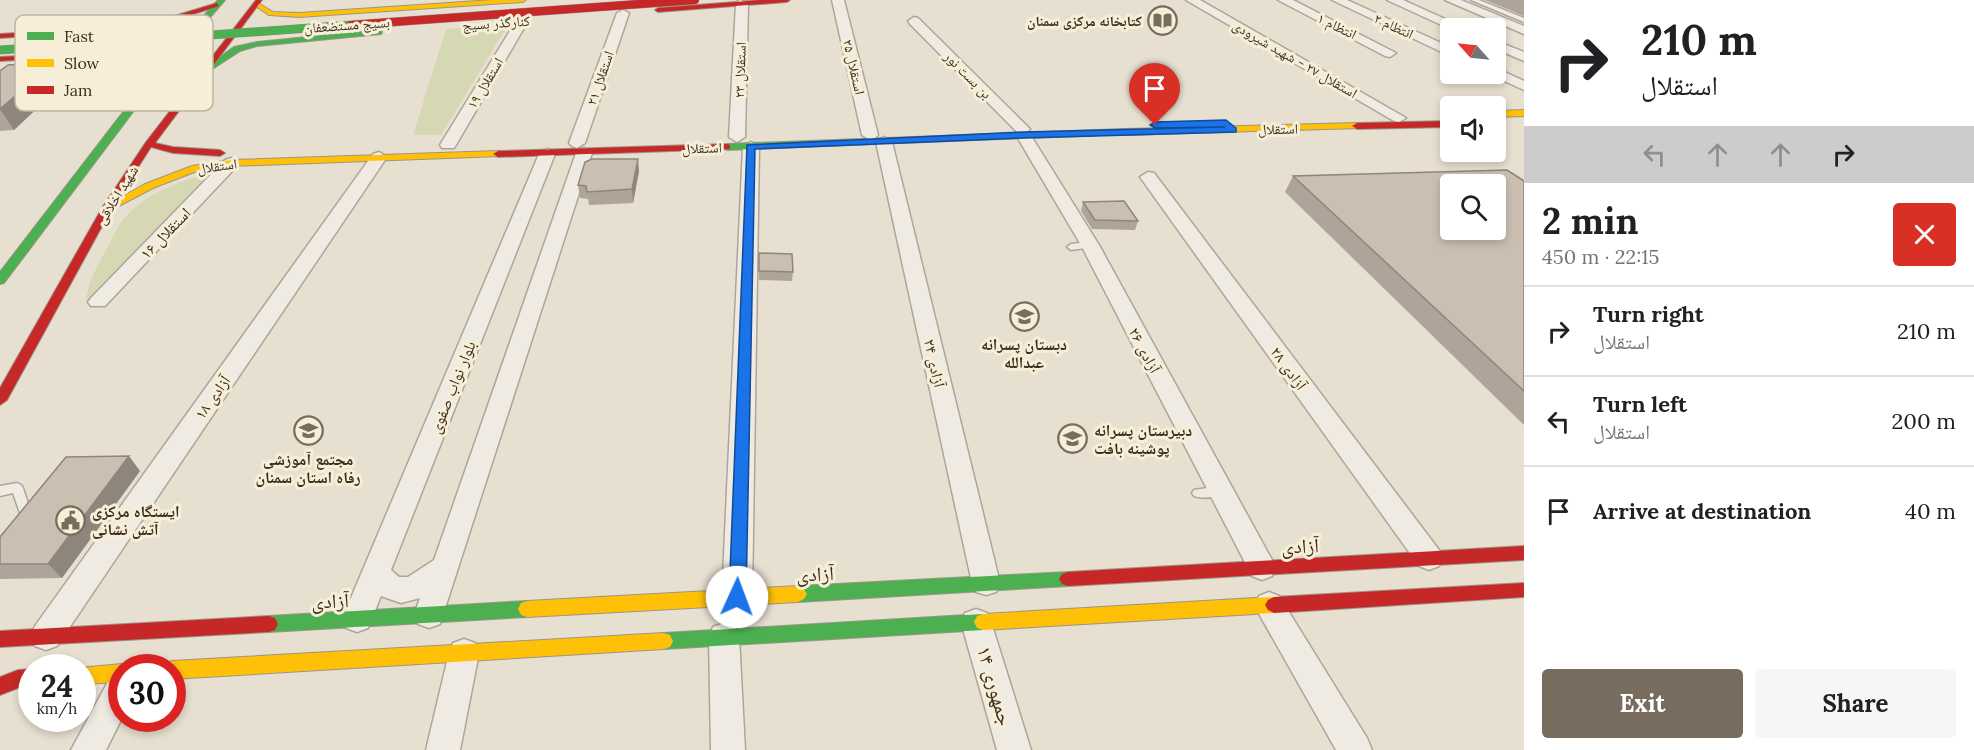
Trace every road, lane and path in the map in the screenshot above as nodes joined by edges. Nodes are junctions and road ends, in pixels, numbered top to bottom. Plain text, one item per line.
1 (523, 0) edge
2 (611, 0) edge
3 (694, 0) edge
4 (787, 0) edge
5 (838, 0) edge
6 (1192, 0) edge
7 (1284, 0) edge
8 (1338, 0) edge
9 (1393, 0) edge
10 (1451, 0) edge
11 (1474, 0) edge
12 (258, 2) edge
13 (219, 3) edge
14 (428, 3) edge
15 (742, 3) junction
16 (624, 13) junction
17 (182, 15) edge
18 (208, 15) edge
19 (299, 15) junction
20 (1440, 20) edge
21 (1524, 20) edge
22 (522, 21) junction
23 (914, 21) dead end
24 (213, 29) edge
25 (1524, 30) edge
26 (15, 35) edge
27 (213, 35) edge
28 (0, 36) edge
29 (286, 40) junction
30 (15, 43) edge
31 (0, 44) edge
32 (1440, 47) edge
33 (15, 49) edge
34 (1506, 49) edge
35 (0, 50) edge
36 (1390, 53) dead end
37 (1524, 57) edge
38 (15, 58) edge
39 (0, 59) edge
40 (213, 63) edge
41 (213, 65) edge
42 (1506, 77) edge
43 (1524, 86) edge
44 (128, 111) edge
45 (175, 111) edge
46 (1524, 113) edge
47 (1506, 114) edge
48 (1440, 116) edge
49 (1399, 118) junction
50 (1524, 121) edge
51 (1506, 122) edge
52 (1440, 124) edge
53 (1229, 126) junction
54 (1023, 132) junction
55 (877, 138) junction
56 (744, 142) junction
57 (149, 144) junction
58 (448, 145) junction
59 (198, 152) junction
60 (580, 155) junction
61 (379, 157) junction
62 (544, 160) junction
63 (231, 163) junction
64 (195, 168) junction
65 (1148, 177) dead end
66 (107, 207) junction
67 (1, 276) edge
68 (98, 302) dead end
69 (0, 400) edge
70 (0, 490) edge
71 (1221, 491) junction
72 (1198, 493) dead end
73 (25, 513) edge
74 (1524, 553) edge
75 (1430, 558) junction
76 (446, 566) junction
77 (1262, 568) junction
78 (377, 572) junction
79 (986, 583) junction
80 (1524, 590) edge
81 (737, 597) junction
82 (1269, 605) junction
83 (429, 615) junction
84 (357, 619) junction
85 (976, 622) junction
86 (46, 636) junction
87 (724, 637) junction
88 (0, 639) edge
89 (464, 652) junction
90 (186, 669) edge
91 (18, 679) edge
92 (0, 687) edge
93 (108, 713) edge
94 (88, 750) edge
95 (443, 750) edge
96 (729, 750) edge
97 (1014, 750) edge
98 (1355, 750) edge

1 - 14 main road, کنارگذر بسیج
2 - 24 main road, بسیج مستضعفان
3 - 27 main road, بسیج مستضعفان, bridge
4 - 15 main road, کنارگذر بسیج
5 - 55 street, استقلال ۲۵
6 - 49 street, استقلال ۲۷ - شهید شیرودی
7 - 36 street, انتظام ۱
8 - 32 street, انتظام ۲
9 - 20 street
10 - 25 street
11 - 21 lane
12 - 19 main road, کنارگذر بسیج
12 - 40 main road, شهید اخلاقی
13 - 17 main road
13 - 18 main road
14 - 19 main road, کنارگذر بسیج
15 - 16 main road, کنارگذر بسیج
15 - 56 street, استقلال ۲۳
16 - 22 main road, کنارگذر بسیج
16 - 60 street, استقلال ۲۱
19 - 29 main road
22 - 29 main road, کنارگذر بسیج
22 - 58 street, استقلال ۱۹
23 - 54 street, بن بست نور
26 - 28 main road
29 - 41 main road, کنارگذر بسیج
30 - 31 main road, بسیج مستضعفان
33 - 35 main road, بسیج مستضعفان, bridge
34 - 37 street
38 - 39 main road
42 - 43 street
44 - 67 main road
45 - 57 main road, شهید اخلاقی
46 - 47 main road
48 - 49 main road, استقلال
49 - 53 main road, استقلال
50 - 51 main road
52 - 53 main road, استقلال
53 - 54 main road, استقلال
54 - 55 main road, استقلال
54 - 55 main road, استقلال
54 - 71 street, آزادی ۲۶
55 - 56 main road, استقلال
55 - 79 street, آزادی ۲۴
56 - 60 main road, استقلال
56 - 81 street, استقلال ۲۳
57 - 59 main road, استقلال
57 - 66 main road, شهید اخلاقی
58 - 59 main road, استقلال
58 - 60 main road, استقلال
59 - 64 main road
60 - 62 street
60 - 76 street
61 - 62 main road, استقلال
61 - 63 main road, استقلال
61 - 86 street, آزادی ۱۸
62 - 78 street, بلوار نواب صفوی
63 - 64 main road, استقلال
63 - 68 street, استقلال ۱۶
64 - 66 main road, استقلال
65 - 75 street, آزادی ۲۸
66 - 69 main road, شهید اخلاقی
70 - 73 lane
71 - 72 lane
71 - 77 street, آزادی ۲۶
74 - 75 main road, آزادی
75 - 77 main road, آزادی
76 - 78 street
76 - 83 street
77 - 79 main road, آزادی
78 - 84 street, بلوار نواب صفوی
79 - 81 main road, آزادی
80 - 82 main road
81 - 83 main road, آزادی
82 - 85 main road
82 - 98 street
83 - 84 main road, آزادی
84 - 86 main road, آزادی
85 - 87 main road
85 - 97 street, جمهوری ۱۴
86 - 88 main road, آزادی
87 - 89 main road
87 - 96 street
89 - 90 main road
89 - 95 street
91 - 92 main road
93 - 94 street

